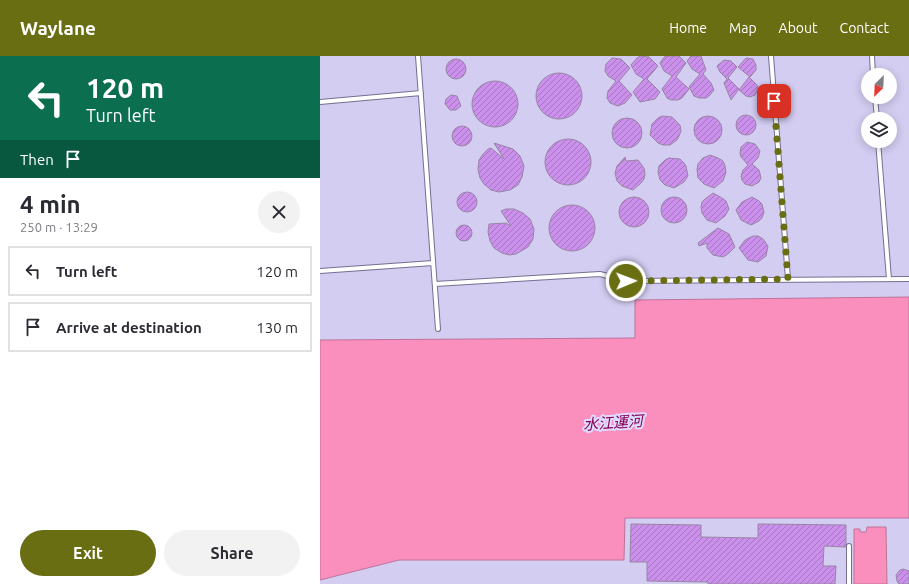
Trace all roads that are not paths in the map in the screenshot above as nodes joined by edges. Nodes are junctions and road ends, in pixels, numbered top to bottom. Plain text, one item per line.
1 (418, 56) edge
2 (770, 56) edge
3 (872, 56) edge
4 (873, 68) edge
5 (420, 93) junction
6 (320, 102) edge
7 (879, 148) edge
8 (433, 263) junction
9 (320, 271) edge
10 (788, 279) junction
11 (889, 279) junction
12 (909, 279) edge
13 (435, 284) junction
14 (438, 329) dead end
15 (849, 546) dead end
16 (849, 584) edge

1 - 5 lane
2 - 10 lane
3 - 4 lane
5 - 6 lane
5 - 8 lane
7 - 11 lane
8 - 9 lane
8 - 13 lane
10 - 11 lane
10 - 13 lane
11 - 12 lane
13 - 14 lane
15 - 16 lane

